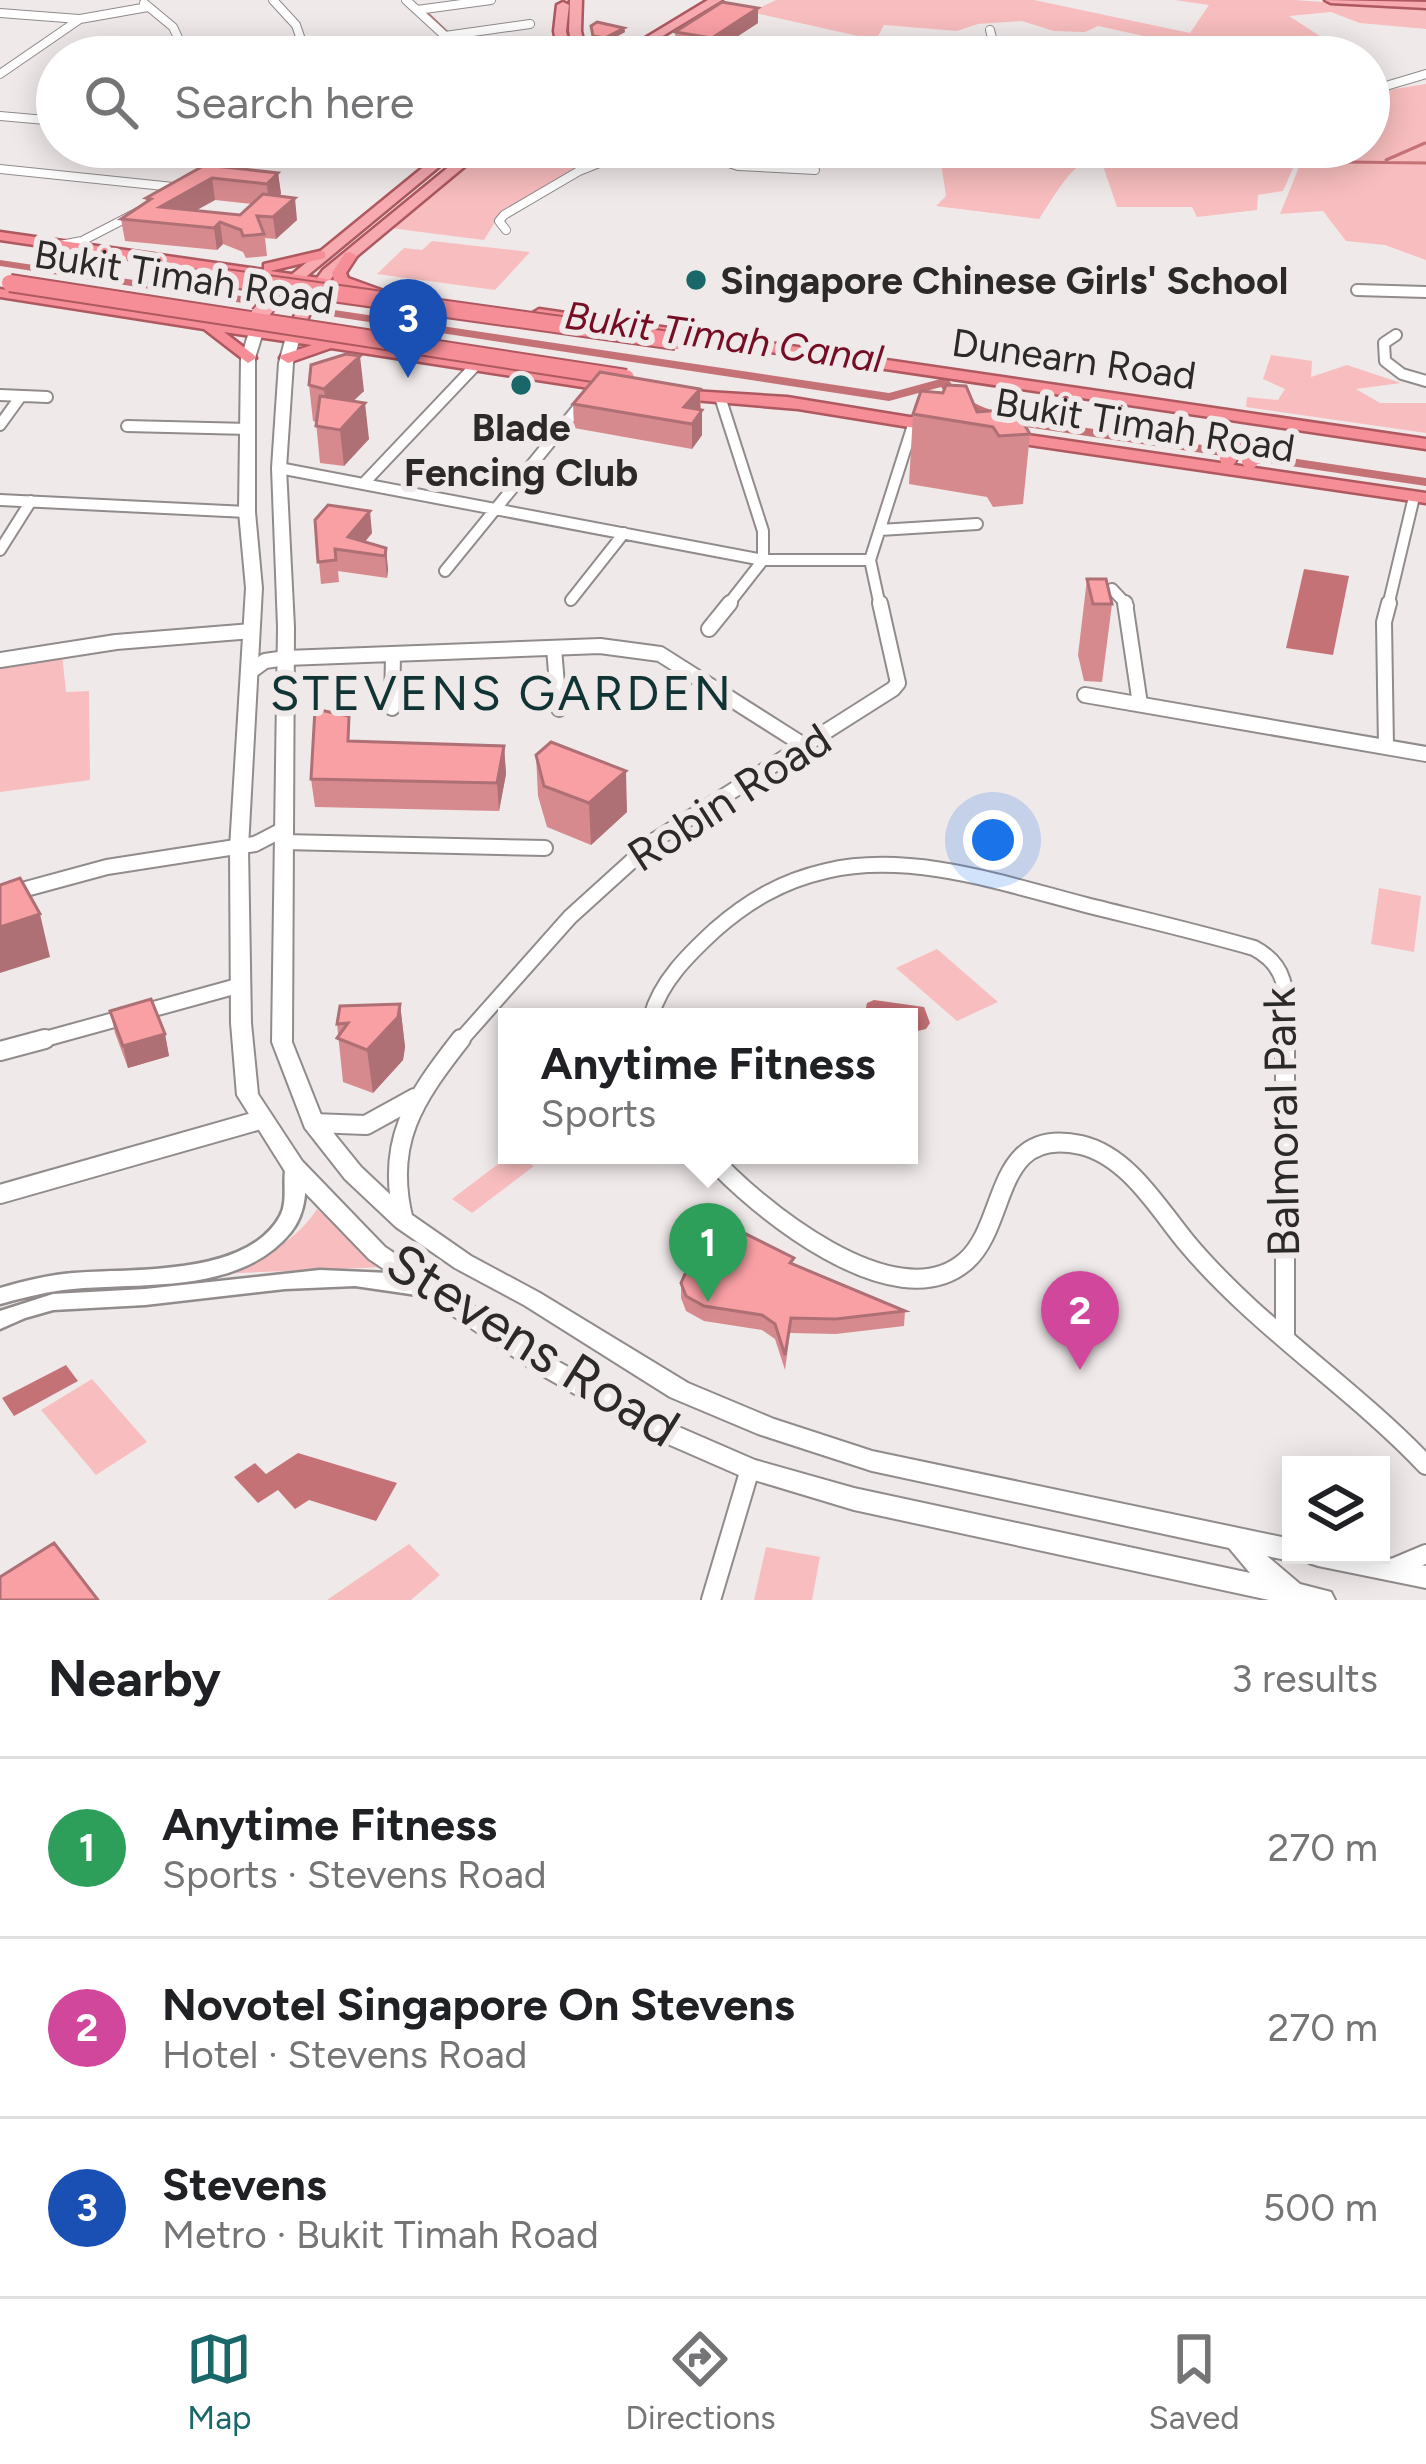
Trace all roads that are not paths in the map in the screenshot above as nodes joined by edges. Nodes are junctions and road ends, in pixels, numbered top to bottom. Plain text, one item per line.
1 (273, 0) edge
2 (406, 0) edge
3 (491, 0) edge
4 (565, 0) edge
5 (576, 0) edge
6 (716, 0) edge
7 (1331, 0) edge
8 (144, 3) edge
9 (1426, 4) edge
10 (417, 10) junction
11 (0, 13) edge
12 (80, 19) junction
13 (530, 24) dead end
14 (990, 30) dead end
15 (55, 36) edge
16 (177, 36) edge
17 (300, 36) edge
18 (445, 36) joint
19 (561, 36) edge
20 (576, 36) edge
21 (655, 36) edge
22 (992, 36) edge
23 (36, 49) edge
24 (0, 74) edge
25 (1426, 74) edge
26 (1390, 85) edge
27 (0, 116) edge
28 (36, 119) edge
29 (220, 168) edge
30 (430, 168) edge
31 (456, 168) edge
32 (586, 168) edge
33 (752, 168) edge
34 (819, 168) edge
35 (0, 169) edge
36 (183, 188) junction
37 (162, 200) edge
38 (143, 209) edge
39 (506, 230) dead end
40 (0, 240) edge
41 (81, 244) junction
42 (57, 248) junction
43 (320, 255) junction
44 (350, 256) junction
45 (196, 265) junction
46 (295, 278) junction
47 (320, 282) junction
48 (3, 286) edge
49 (356, 288) junction
50 (1357, 290) dead end
51 (1426, 292) edge
52 (200, 322) junction
53 (257, 323) junction
54 (296, 329) junction
55 (1396, 335) dead end
56 (338, 345) junction
57 (248, 358) junction
58 (288, 358) junction
59 (864, 363) junction
60 (475, 366) junction
61 (1426, 380) edge
62 (597, 385) junction
63 (653, 389) junction
64 (0, 395) edge
65 (21, 396) junction
66 (47, 397) dead end
67 (721, 400) junction
68 (801, 404) junction
69 (1229, 415) junction
70 (914, 422) junction
71 (1296, 424) junction
72 (0, 425) edge
73 (127, 426) dead end
74 (949, 428) edge
75 (249, 429) junction
76 (972, 432) edge
77 (1426, 444) edge
78 (1247, 448) junction
79 (1187, 464) junction
80 (279, 468) junction
81 (1274, 478) junction
82 (364, 483) junction
83 (1420, 498) edge
84 (0, 500) edge
85 (31, 502) junction
86 (497, 510) junction
87 (247, 512) junction
88 (976, 524) dead end
89 (880, 530) junction
90 (624, 533) junction
91 (0, 550) edge
92 (763, 560) junction
93 (869, 560) junction
94 (445, 571) dead end
95 (1112, 589) edge
96 (571, 600) dead end
97 (286, 627) junction
98 (709, 629) dead end
99 (252, 639) junction
100 (554, 648) junction
101 (392, 654) junction
102 (286, 658) junction
103 (0, 660) edge
104 (250, 671) junction
105 (1084, 695) dead end
106 (1141, 704) junction
107 (392, 708) dead end
108 (559, 709) dead end
109 (805, 746) junction
110 (1386, 747) junction
111 (1426, 754) edge
112 (284, 836) junction
113 (239, 848) junction
114 (545, 848) dead end
115 (0, 896) edge
116 (241, 985) junction
117 (656, 1008) edge
118 (0, 1051) edge
119 (418, 1096) junction
120 (260, 1120) junction
121 (314, 1123) junction
122 (718, 1164) edge
123 (294, 1166) junction
124 (0, 1194) edge
125 (404, 1221) junction
126 (430, 1289) junction
127 (0, 1296) edge
128 (0, 1321) edge
129 (1286, 1337) junction
130 (1426, 1465) edge
131 (749, 1469) junction
132 (1237, 1539) junction
133 (1282, 1548) edge
134 (1426, 1554) edge
135 (1364, 1564) edge
136 (1390, 1569) junction
137 (1426, 1577) edge
138 (1309, 1597) edge
139 (711, 1600) edge

1 - 17 street
2 - 10 street
3 - 10 street
4 - 19 main road
5 - 20 main road
6 - 21 main road
7 - 9 main road
8 - 12 street
8 - 16 street
10 - 18 street
11 - 12 street
12 - 15 street
13 - 18 street
14 - 22 street
23 - 24 street
25 - 26 street
27 - 28 street
29 - 36 street
30 - 43 main road
31 - 44 main road
32 - 39 street
33 - 34 street
35 - 36 street
36 - 37 street
38 - 41 street
40 - 42 highway, Dunearn Road
41 - 42 highway
41 - 45 highway
42 - 59 highway, Dunearn Road, bridge
43 - 45 highway
43 - 46 main road
44 - 47 main road
44 - 49 highway
45 - 46 highway
46 - 47 highway
46 - 53 main road, bridge
47 - 49 highway
47 - 54 main road
48 - 52 highway
48 - 63 highway, Bukit Timah Road, bridge
49 - 59 highway
50 - 51 street
52 - 53 highway
52 - 57 highway
53 - 54 highway
53 - 57 main road, Stevens Road
54 - 56 highway
54 - 58 main road, Stevens Road
55 - 61 street
56 - 58 highway
56 - 60 highway
57 - 75 main road, Stevens Road
58 - 80 main road, Stevens Road
59 - 69 highway, Dunearn Road
60 - 62 highway
60 - 82 street
62 - 63 highway
62 - 86 street
63 - 67 highway
63 - 68 highway, Bukit Timah Road
64 - 65 street
65 - 66 street
65 - 72 street
67 - 68 highway
67 - 92 street
68 - 70 highway, Bukit Timah Road
69 - 71 highway, Dunearn Road
69 - 78 highway
70 - 74 highway, Bukit Timah Road
70 - 89 street
71 - 77 highway, Dunearn Road
71 - 78 highway
73 - 75 street
75 - 87 main road, Stevens Road
76 - 79 highway, Bukit Timah Road
78 - 79 highway, bridge
78 - 81 highway
79 - 81 highway, Bukit Timah Road
80 - 82 street
80 - 97 main road, Stevens Road
81 - 83 highway, Bukit Timah Road
82 - 86 street
83 - 110 street
84 - 85 street
85 - 87 street
85 - 91 street
86 - 90 street
86 - 94 street
87 - 99 main road, Stevens Road
88 - 89 street
89 - 93 street
90 - 92 street
90 - 96 street
92 - 93 street
92 - 98 street
93 - 109 street, Robin Road
95 - 106 street
97 - 99 main road
97 - 102 main road, Stevens Road
99 - 103 street
99 - 104 main road, Stevens Road
100 - 101 street
100 - 108 street
100 - 109 street
101 - 102 street
101 - 107 street
102 - 104 street
102 - 112 main road, Stevens Road
104 - 113 main road, Stevens Road
105 - 106 street
106 - 110 street
109 - 119 street, Robin Road
110 - 111 street
112 - 113 street
112 - 114 street
112 - 121 main road, Stevens Road
113 - 115 street
113 - 116 main road, Stevens Road
116 - 118 street
116 - 120 main road, Stevens Road
117 - 129 street, Balmoral Park
119 - 121 street, Robin Road
119 - 125 street, Robin Road
120 - 123 main road, Stevens Road
120 - 124 street
121 - 125 main road, Stevens Road
122 - 129 street, Balmoral Park
123 - 126 main road, Stevens Road
123 - 127 street
125 - 132 main road, Stevens Road
126 - 128 street
126 - 131 main road, Stevens Road
129 - 130 street, Balmoral Park
131 - 138 main road, Stevens Road
131 - 139 street
132 - 133 main road, Stevens Road
132 - 138 main road
134 - 136 street
135 - 136 main road
136 - 137 main road

